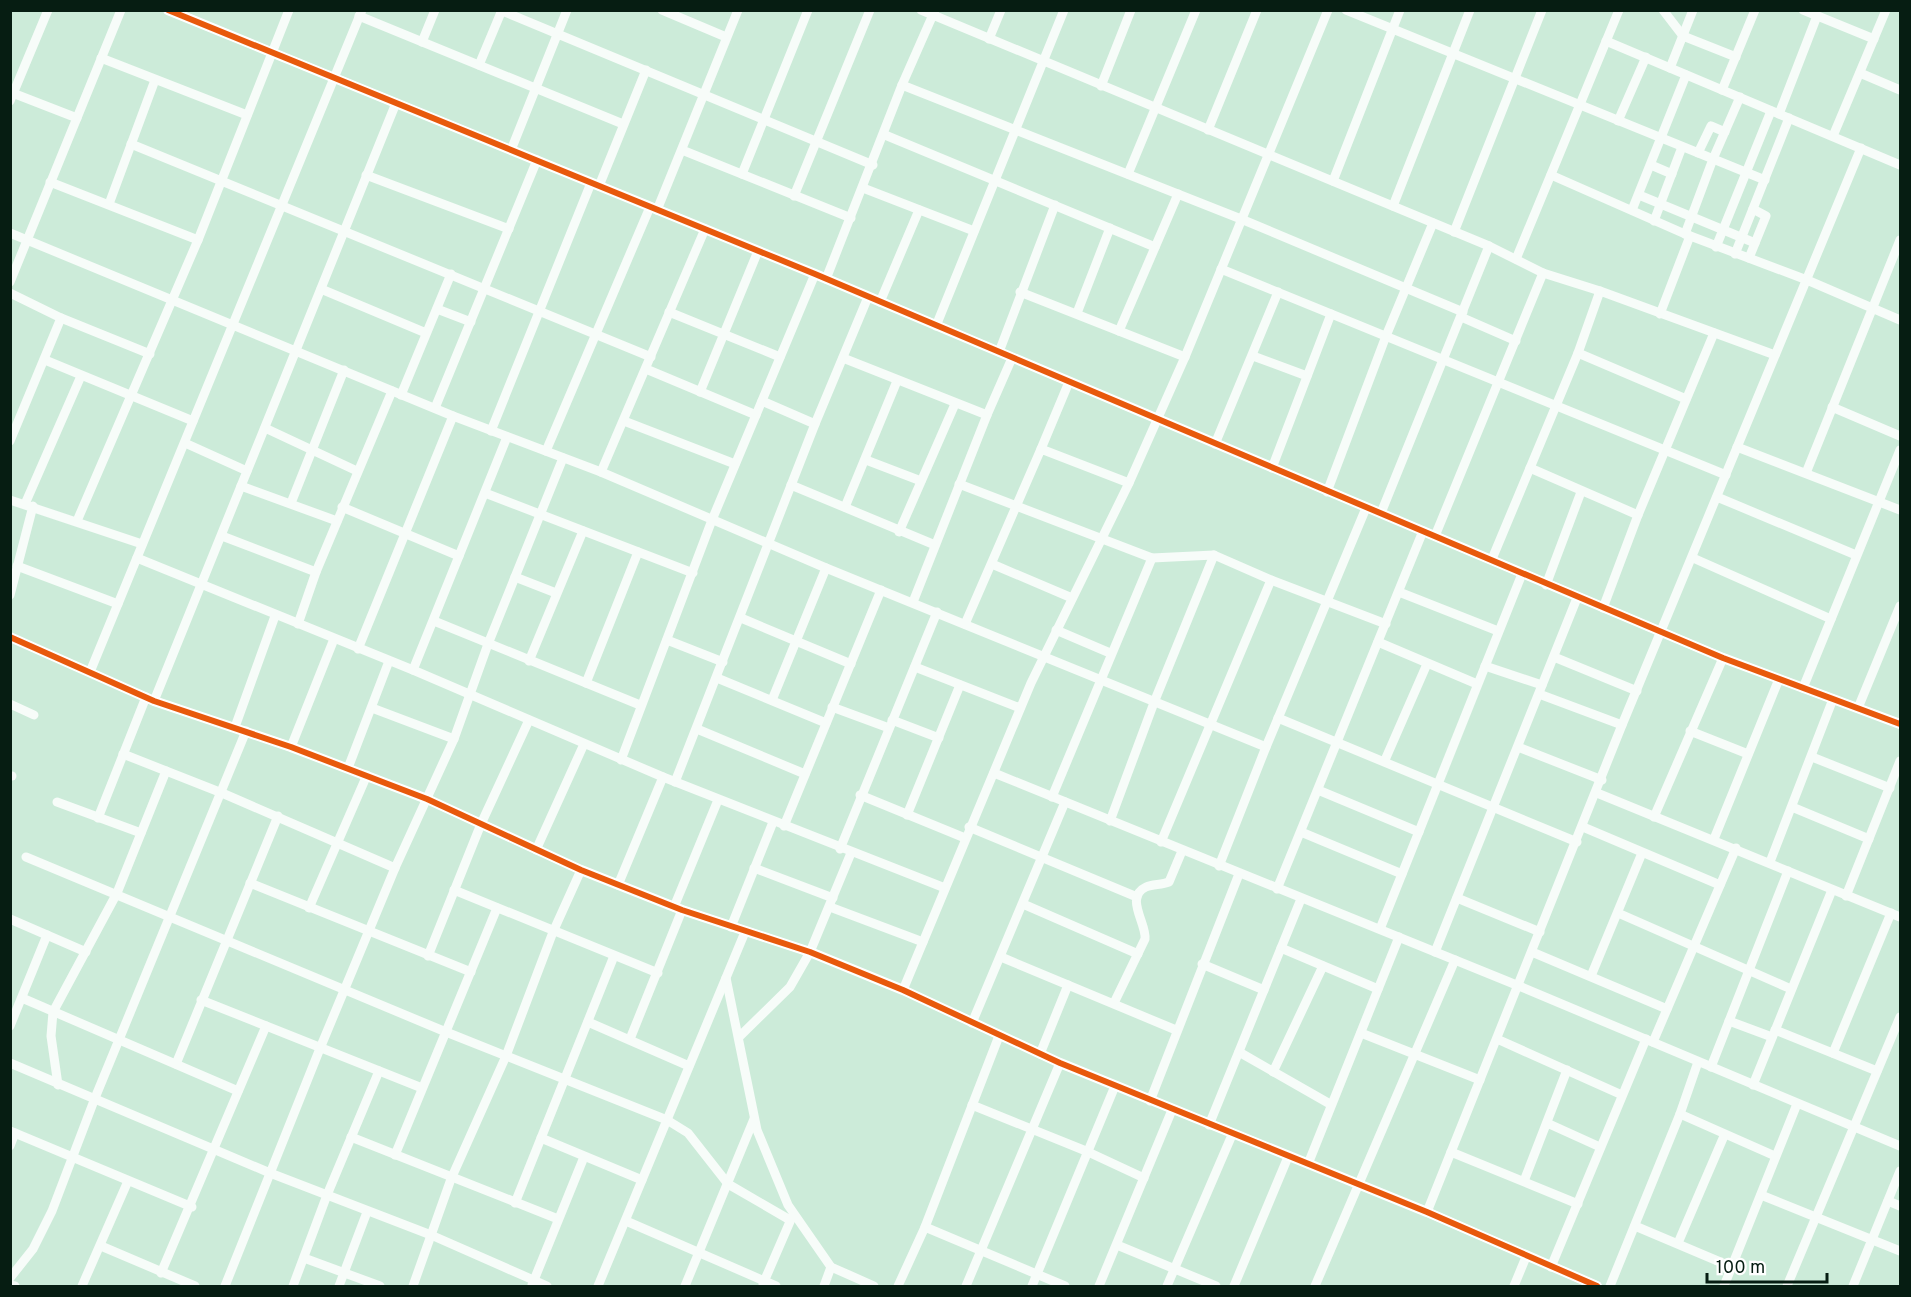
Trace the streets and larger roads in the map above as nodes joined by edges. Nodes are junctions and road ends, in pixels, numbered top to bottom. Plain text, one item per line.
1 (48, 10) edge
2 (121, 10) edge
3 (168, 10) edge
4 (289, 10) edge
5 (435, 10) edge
6 (567, 10) edge
7 (662, 10) edge
8 (738, 10) edge
9 (808, 10) edge
10 (870, 10) edge
11 (921, 10) edge
12 (1001, 10) edge
13 (1064, 10) edge
14 (1131, 10) edge
15 (1196, 10) edge
16 (1257, 10) edge
17 (1328, 10) edge
18 (1346, 10) edge
19 (1400, 10) edge
20 (1470, 10) edge
21 (1542, 10) edge
22 (1619, 10) edge
23 (1663, 10) edge
24 (1693, 10) edge
25 (1755, 10) edge
26 (1803, 10) edge
27 (1886, 10) edge
28 (502, 11) edge
29 (360, 13) edge
30 (934, 13) edge
31 (187, 14) edge
32 (1817, 16) junction
33 (1393, 29) junction
34 (557, 33) junction
35 (1683, 36) junction
36 (726, 37) junction
37 (989, 39) junction
38 (1874, 39) junction
39 (1606, 41) junction
40 (422, 42) junction
41 (273, 52) junction
42 (1452, 54) junction
43 (1646, 57) junction
44 (1736, 57) junction
45 (101, 58) junction
46 (1044, 62) junction
47 (479, 66) junction
48 (1670, 68) junction
49 (646, 70) junction
50 (1860, 73) junction
51 (1686, 75) junction
52 (334, 77) junction
53 (155, 80) junction
54 (1515, 80) junction
55 (902, 86) junction
56 (1101, 86) junction
57 (535, 89) junction
58 (1722, 90) junction
59 (1900, 90) edge
60 (704, 93) junction
61 (12, 95) edge
62 (1740, 98) junction
63 (396, 103) junction
64 (1580, 106) junction
65 (1155, 108) junction
66 (1775, 112) junction
67 (247, 116) junction
68 (77, 118) junction
69 (1790, 118) junction
70 (764, 119) junction
71 (1618, 122) junction
72 (623, 124) junction
73 (1016, 130) junction
74 (1208, 130) junction
75 (1725, 132) junction
76 (885, 135) junction
77 (1833, 136) junction
78 (1661, 139) junction
79 (816, 140) junction
80 (131, 144) junction
81 (1682, 147) junction
82 (1861, 148) junction
83 (511, 150) junction
84 (682, 150) junction
85 (1698, 153) junction
86 (1267, 154) junction
87 (1713, 159) junction
88 (537, 160) junction
89 (873, 165) junction
90 (1651, 165) junction
91 (1900, 165) edge
92 (1744, 172) junction
93 (742, 174) junction
94 (1128, 174) junction
95 (1672, 174) junction
96 (366, 175) junction
97 (1551, 175) junction
98 (995, 180) junction
99 (1765, 180) junction
100 (221, 181) junction
101 (50, 182) junction
102 (1333, 182) junction
103 (595, 184) junction
104 (863, 188) junction
105 (1178, 194) junction
106 (1639, 195) junction
107 (795, 196) junction
108 (1660, 203) junction
109 (109, 204) junction
110 (281, 205) junction
111 (1055, 205) junction
112 (1393, 206) junction
113 (653, 208) junction
114 (1754, 209) junction
115 (919, 210) junction
116 (1632, 210) junction
117 (1692, 216) junction
118 (850, 218) junction
119 (1241, 219) junction
120 (1654, 221) junction
121 (1433, 223) junction
122 (1110, 228) junction
123 (509, 229) junction
124 (705, 229) junction
125 (1723, 229) junction
126 (974, 231) junction
127 (344, 232) junction
128 (1454, 232) junction
129 (10, 233) edge
130 (1688, 235) junction
131 (1742, 238) junction
132 (28, 240) junction
133 (198, 240) junction
134 (1900, 240) edge
135 (1755, 243) junction
136 (1489, 246) junction
137 (1155, 247) junction
138 (1716, 247) junction
139 (758, 251) junction
140 (1735, 254) junction
141 (1749, 258) junction
142 (1516, 259) junction
143 (1221, 269) junction
144 (1543, 273) junction
145 (452, 274) junction
146 (815, 274) junction
147 (826, 279) junction
148 (1807, 280) junction
149 (10, 282) edge
150 (485, 288) junction
151 (1406, 288) junction
152 (321, 289) junction
153 (1600, 291) junction
154 (1020, 292) junction
155 (1278, 292) junction
156 (10, 293) edge
157 (868, 297) junction
158 (173, 299) junction
159 (880, 302) junction
160 (1872, 308) junction
161 (437, 309) junction
162 (539, 312) junction
163 (669, 312) junction
164 (1077, 313) junction
165 (1331, 314) junction
166 (1462, 314) junction
167 (1660, 314) junction
168 (62, 318) junction
169 (1900, 320) edge
170 (471, 322) junction
171 (233, 324) junction
172 (936, 326) junction
173 (1119, 331) junction
174 (426, 333) junction
175 (1714, 333) junction
176 (596, 334) junction
177 (724, 334) junction
178 (1386, 336) junction
179 (1516, 341) junction
180 (297, 352) junction
181 (999, 352) junction
182 (1578, 353) junction
183 (150, 354) junction
184 (1253, 356) junction
185 (1775, 356) junction
186 (651, 357) junction
187 (780, 357) junction
188 (1185, 357) junction
189 (843, 358) junction
190 (1012, 358) junction
191 (45, 360) junction
192 (1444, 360) junction
193 (646, 369) junction
194 (344, 370) junction
195 (81, 376) junction
196 (1307, 376) junction
197 (897, 381) junction
198 (1069, 382) junction
199 (1500, 383) junction
200 (700, 392) junction
201 (396, 393) junction
202 (131, 397) junction
203 (1686, 399) junction
204 (762, 401) junction
205 (955, 404) junction
206 (1557, 406) junction
207 (1832, 407) junction
208 (435, 408) junction
209 (756, 415) junction
210 (987, 415) junction
211 (453, 416) junction
212 (1158, 420) junction
213 (193, 421) junction
214 (624, 421) junction
215 (815, 424) junction
216 (265, 428) junction
217 (491, 431) junction
218 (12, 434) edge
219 (1900, 436) edge
220 (507, 437) junction
221 (185, 443) junction
222 (1215, 444) junction
223 (1737, 447) junction
224 (1041, 448) junction
225 (313, 449) junction
226 (1665, 450) junction
227 (1900, 450) edge
228 (546, 451) junction
229 (563, 458) junction
230 (866, 460) junction
231 (735, 464) junction
232 (1272, 468) junction
233 (1530, 468) junction
234 (247, 471) junction
235 (357, 471) junction
236 (601, 472) junction
237 (1806, 473) junction
238 (1726, 475) junction
239 (921, 482) junction
240 (1129, 483) junction
241 (959, 484) junction
242 (791, 485) junction
243 (241, 486) junction
244 (1327, 492) junction
245 (1581, 492) junction
246 (485, 493) junction
247 (1717, 497) junction
248 (10, 500) edge
249 (1879, 500) junction
250 (291, 503) junction
251 (29, 505) junction
252 (1017, 505) junction
253 (342, 507) junction
254 (845, 507) junction
255 (1366, 508) junction
256 (1900, 510) edge
257 (1381, 513) junction
258 (539, 514) junction
259 (1638, 515) junction
260 (712, 520) junction
261 (77, 521) junction
262 (337, 521) junction
263 (583, 531) junction
264 (1424, 531) junction
265 (899, 532) junction
266 (404, 533) junction
267 (222, 536) junction
268 (1436, 536) junction
269 (1101, 539) junction
270 (769, 543) junction
271 (142, 544) junction
272 (934, 545) junction
273 (638, 552) junction
274 (1214, 555) junction
275 (1856, 555) junction
276 (459, 556) junction
277 (137, 558) junction
278 (1152, 558) junction
279 (1693, 558) junction
280 (1492, 559) junction
281 (992, 564) junction
282 (17, 566) junction
283 (825, 568) junction
284 (316, 572) junction
285 (693, 573) junction
286 (1522, 574) junction
287 (515, 577) junction
288 (1271, 580) junction
289 (201, 584) junction
290 (1546, 585) junction
291 (881, 590) junction
292 (1399, 591) junction
293 (556, 593) junction
294 (10, 595) edge
295 (1577, 597) junction
296 (1072, 598) junction
297 (913, 602) junction
298 (1328, 602) junction
299 (118, 604) junction
300 (1900, 606) edge
301 (1603, 608) junction
302 (937, 612) junction
303 (275, 616) junction
304 (741, 618) junction
305 (1831, 619) junction
306 (434, 621) junction
307 (298, 624) junction
308 (965, 624) junction
309 (1386, 624) junction
310 (1897, 627) edge
311 (1056, 630) junction
312 (1498, 632) junction
313 (1662, 633) junction
314 (10, 637) edge
315 (334, 639) junction
316 (667, 640) junction
317 (795, 640) junction
318 (1378, 642) junction
319 (488, 644) junction
320 (358, 649) junction
321 (1110, 653) junction
322 (1044, 656) junction
323 (1554, 657) junction
324 (1723, 658) junction
325 (389, 661) junction
326 (529, 661) junction
327 (723, 662) junction
328 (851, 664) junction
329 (1427, 664) junction
330 (1485, 666) junction
331 (915, 667) junction
332 (413, 670) junction
333 (90, 672) junction
334 (717, 678) junction
335 (1100, 678) junction
336 (1779, 679) junction
337 (586, 683) junction
338 (1478, 684) junction
339 (960, 685) junction
340 (1803, 688) junction
341 (1541, 689) junction
342 (1637, 691) junction
343 (471, 694) junction
344 (150, 699) junction
345 (1833, 699) junction
346 (772, 700) junction
347 (1155, 700) junction
348 (10, 704) edge
349 (640, 705) junction
350 (832, 707) junction
351 (372, 708) junction
352 (1020, 708) junction
353 (1858, 708) junction
354 (34, 715) dead end
355 (1278, 718) junction
356 (529, 720) junction
357 (826, 723) junction
358 (1211, 723) junction
359 (890, 724) junction
360 (1900, 724) edge
361 (1622, 725) junction
362 (235, 727) junction
363 (697, 729) junction
364 (246, 731) junction
365 (1690, 731) junction
366 (939, 738) junction
367 (453, 739) junction
368 (1338, 741) junction
369 (584, 744) junction
370 (291, 747) junction
371 (1266, 747) junction
372 (1518, 747) junction
373 (123, 754) junction
374 (1748, 754) junction
375 (1812, 758) junction
376 (621, 760) junction
377 (1385, 760) junction
378 (1900, 760) edge
379 (348, 768) junction
380 (166, 771) junction
381 (994, 773) junction
382 (805, 774) junction
383 (367, 775) junction
384 (663, 777) junction
385 (1602, 780) junction
386 (675, 782) junction
387 (1437, 782) junction
388 (1890, 788) junction
389 (1318, 790) junction
390 (222, 793) junction
391 (1597, 793) junction
392 (860, 795) junction
393 (1052, 797) junction
394 (427, 800) junction
395 (718, 800) junction
396 (57, 802) dead end
397 (1065, 802) junction
398 (1493, 806) junction
399 (1792, 807) junction
400 (907, 815) junction
401 (278, 816) junction
402 (1654, 817) junction
403 (98, 819) junction
404 (1110, 821) junction
405 (773, 822) junction
406 (481, 824) junction
407 (784, 826) junction
408 (969, 827) junction
409 (1583, 827) junction
410 (1301, 832) junction
411 (1419, 832) junction
412 (141, 833) junction
413 (965, 838) junction
414 (1714, 839) junction
415 (1869, 839) junction
416 (339, 842) junction
417 (1161, 842) junction
418 (1578, 842) junction
419 (1736, 848) junction
420 (840, 849) junction
421 (536, 850) junction
422 (1182, 851) junction
423 (851, 853) junction
424 (1642, 853) junction
425 (26, 857) dead end
426 (1042, 859) junction
427 (1770, 862) junction
428 (1220, 866) junction
429 (395, 868) junction
430 (754, 868) junction
431 (581, 870) junction
432 (1788, 871) junction
433 (1239, 874) junction
434 (1402, 874) junction
435 (250, 883) junction
436 (618, 885) junction
437 (1720, 885) junction
438 (945, 888) junction
439 (1277, 889) junction
440 (454, 890) junction
441 (1832, 890) junction
442 (117, 893) junction
443 (1846, 896) junction
444 (1137, 897) junction
445 (1457, 898) junction
446 (1301, 899) junction
447 (832, 902) junction
448 (1023, 903) junction
449 (309, 908) junction
450 (497, 908) junction
451 (678, 909) junction
452 (1618, 913) junction
453 (1896, 915) edge
454 (171, 918) junction
455 (10, 920) edge
456 (731, 927) junction
457 (1380, 929) junction
458 (553, 932) junction
459 (745, 932) junction
460 (1540, 932) junction
461 (368, 933) junction
462 (47, 935) junction
463 (1399, 937) junction
464 (226, 941) junction
465 (923, 942) junction
466 (1694, 946) junction
467 (1281, 948) junction
468 (86, 952) junction
469 (810, 952) junction
470 (1435, 952) junction
471 (1532, 952) junction
472 (1138, 954) junction
473 (428, 956) junction
474 (614, 956) junction
475 (1001, 957) junction
476 (1455, 960) junction
477 (1202, 964) junction
478 (1323, 966) junction
479 (471, 972) junction
480 (1748, 972) junction
481 (658, 973) junction
482 (1591, 976) junction
483 (726, 978) junction
484 (1068, 985) junction
485 (1519, 986) junction
486 (1378, 989) junction
487 (1791, 989) junction
488 (345, 990) junction
489 (903, 990) junction
490 (1264, 990) junction
491 (22, 998) junction
492 (201, 1000) junction
493 (1114, 1003) junction
494 (1667, 1009) junction
495 (54, 1012) junction
496 (1900, 1017) edge
497 (1729, 1021) junction
498 (588, 1022) junction
499 (972, 1023) junction
500 (10, 1026) edge
501 (266, 1026) junction
502 (1898, 1029) edge
503 (1176, 1030) junction
504 (446, 1032) junction
505 (1360, 1033) junction
506 (1774, 1033) junction
507 (999, 1036) junction
508 (740, 1037) junction
509 (630, 1039) junction
510 (1497, 1039) junction
511 (120, 1041) junction
512 (1649, 1041) junction
513 (321, 1046) junction
514 (1239, 1052) junction
515 (1833, 1053) junction
516 (1040, 1054) junction
517 (1416, 1054) junction
518 (506, 1056) junction
519 (1698, 1062) junction
520 (10, 1063) edge
521 (1060, 1063) junction
522 (176, 1064) junction
523 (689, 1066) junction
524 (1711, 1067) junction
525 (1567, 1070) junction
526 (380, 1071) junction
527 (1877, 1071) junction
528 (1274, 1072) junction
529 (564, 1080) junction
530 (1480, 1080) junction
531 (58, 1085) junction
532 (1753, 1085) junction
533 (1115, 1086) junction
534 (422, 1088) junction
535 (238, 1091) junction
536 (1622, 1095) junction
537 (94, 1098) junction
538 (1150, 1101) junction
539 (1330, 1104) junction
540 (1797, 1104) junction
541 (972, 1105) junction
542 (1172, 1110) junction
543 (1680, 1114) junction
544 (754, 1119) junction
545 (666, 1120) junction
546 (1546, 1123) junction
547 (1209, 1125) junction
548 (1853, 1127) junction
549 (1032, 1129) junction
550 (13, 1132) edge
551 (1232, 1135) junction
552 (1724, 1136) junction
553 (351, 1137) junction
554 (541, 1138) junction
555 (10, 1146) edge
556 (1900, 1146) edge
557 (1600, 1147) junction
558 (214, 1149) junction
559 (1086, 1151) junction
560 (1452, 1152) junction
561 (395, 1155) junction
562 (73, 1156) junction
563 (1775, 1156) junction
564 (584, 1157) junction
565 (1288, 1157) junction
566 (1308, 1164) junction
567 (1900, 1171) edge
568 (270, 1173) junction
569 (1144, 1178) junction
570 (451, 1179) junction
571 (642, 1180) junction
572 (128, 1181) junction
573 (1524, 1181) junction
574 (728, 1184) junction
575 (1358, 1184) junction
576 (327, 1195) junction
577 (1761, 1195) junction
578 (1888, 1201) junction
579 (515, 1203) junction
580 (1578, 1204) junction
581 (1900, 1206) edge
582 (192, 1207) junction
583 (367, 1212) junction
584 (1427, 1212) junction
585 (1815, 1217) junction
586 (792, 1218) junction
587 (558, 1220) junction
588 (626, 1221) junction
589 (1635, 1226) junction
590 (925, 1227) junction
591 (431, 1235) junction
592 (1872, 1240) junction
593 (1678, 1244) junction
594 (1117, 1245) junction
595 (101, 1246) junction
596 (1900, 1251) edge
597 (980, 1252) junction
598 (699, 1253) junction
599 (1526, 1257) junction
600 (304, 1258) junction
601 (831, 1267) junction
602 (1732, 1267) junction
603 (1551, 1268) junction
604 (1174, 1269) junction
605 (344, 1272) junction
606 (162, 1273) junction
607 (1036, 1275) junction
608 (10, 1278) edge
609 (532, 1284) edge
610 (763, 1284) edge
611 (10, 1285) edge
612 (15, 1287) edge
613 (82, 1287) edge
614 (195, 1287) edge
615 (225, 1287) edge
616 (293, 1287) edge
617 (339, 1287) edge
618 (380, 1287) edge
619 (412, 1287) edge
620 (547, 1287) edge
621 (598, 1287) edge
622 (685, 1287) edge
623 (777, 1287) edge
624 (824, 1287) edge
625 (874, 1287) edge
626 (898, 1287) edge
627 (966, 1287) edge
628 (1032, 1287) edge
629 (1065, 1287) edge
630 (1099, 1287) edge
631 (1167, 1287) edge
632 (1216, 1287) edge
633 (1234, 1287) edge
634 (1315, 1287) edge
635 (1514, 1287) edge
636 (1597, 1287) edge
637 (1610, 1287) edge
638 (1724, 1287) edge
639 (1787, 1287) edge
640 (1853, 1287) edge

1 - 61 street
2 - 45 street
3 - 31 street
4 - 41 street
5 - 40 street
6 - 34 street
7 - 36 street
8 - 36 street
9 - 70 street
10 - 79 street
11 - 30 street
12 - 37 street
13 - 46 street
14 - 56 street
15 - 65 street
16 - 74 street
17 - 86 street
18 - 33 street
19 - 33 street
20 - 42 street
21 - 54 street
22 - 39 street
23 - 35 street
24 - 35 street
25 - 44 street
26 - 32 street
27 - 38 street
28 - 34 street
28 - 47 street
29 - 40 street
29 - 52 street
30 - 37 street
30 - 55 street
31 - 41 street
32 - 38 street
32 - 66 street
33 - 42 street
33 - 102 street
34 - 49 street
34 - 57 street
35 - 44 street
35 - 48 street
36 - 60 street
37 - 46 street
38 - 50 street
39 - 43 street
39 - 64 street
40 - 47 street
41 - 52 street
41 - 67 street
42 - 54 street
42 - 112 street
43 - 48 street
43 - 71 street
44 - 58 street
45 - 53 street
45 - 68 street
46 - 56 street
46 - 73 street
47 - 57 street
48 - 51 street
49 - 60 street
49 - 72 street
50 - 59 street
50 - 77 street
51 - 58 street
51 - 78 street
52 - 63 street
52 - 110 street
53 - 67 street
53 - 80 street
54 - 64 street
54 - 128 street
55 - 73 street
55 - 76 street
56 - 65 street
57 - 72 street
57 - 83 street
58 - 62 street
60 - 70 street
60 - 84 street
61 - 68 street
62 - 66 street
62 - 75 street
63 - 83 street
63 - 96 street
64 - 71 street
64 - 97 street
65 - 74 street
65 - 94 street
66 - 69 street
66 - 92 street
67 - 100 street
68 - 101 street
69 - 77 street
69 - 99 street
70 - 79 street
70 - 93 street
71 - 78 street
72 - 103 street
73 - 94 street
73 - 98 street
74 - 86 street
75 - 85 street
75 - 87 street
76 - 89 street
76 - 98 street
77 - 82 street
78 - 81 street
78 - 90 street
79 - 89 street
79 - 107 street
80 - 100 street
80 - 109 street
81 - 85 street
81 - 95 street
82 - 91 street
82 - 148 street
83 - 88 street
84 - 93 street
84 - 113 street
85 - 87 street
86 - 102 street
86 - 119 street
87 - 92 street
87 - 117 street
88 - 103 street
88 - 123 street
89 - 104 street
90 - 95 street
90 - 106 street
92 - 99 street
92 - 125 street
93 - 107 street
94 - 105 street
95 - 108 street
96 - 123 street
96 - 127 street
97 - 116 street
97 - 142 street
98 - 111 street
98 - 126 street
99 - 114 street
100 - 110 street
100 - 133 street
101 - 109 street
101 - 132 street
102 - 112 street
103 - 113 street
103 - 162 street
104 - 115 street
104 - 118 street
105 - 119 street
105 - 137 street
106 - 108 street
106 - 116 street
107 - 118 street
108 - 117 street
108 - 120 street
109 - 133 street
110 - 127 street
110 - 171 street
111 - 122 street
111 - 154 street
112 - 121 street
113 - 124 street
113 - 176 street
114 - 131 street
114 - 135 street
115 - 126 street
115 - 159 street
116 - 120 street
117 - 125 street
117 - 130 street
118 - 147 street
119 - 143 street
119 - 151 street
120 - 130 street
121 - 128 street
121 - 151 street
122 - 137 street
122 - 164 street
123 - 150 street
124 - 139 street
124 - 163 street
125 - 131 street
125 - 138 street
126 - 172 street
127 - 145 street
127 - 152 street
128 - 136 street
129 - 132 street
130 - 138 street
130 - 167 street
131 - 135 street
131 - 140 street
132 - 149 street
132 - 158 street
133 - 158 street
134 - 160 street
135 - 141 street
136 - 142 street
136 - 166 street
137 - 173 street
138 - 140 street
139 - 146 street
139 - 177 street
140 - 141 street
141 - 148 street
142 - 144 street
143 - 155 street
143 - 188 street
144 - 153 street
144 - 179 street
145 - 150 street
145 - 161 street
146 - 147 street
146 - 187 street
147 - 157 street
148 - 160 street
148 - 185 street
150 - 162 street
150 - 170 street
151 - 166 street
151 - 178 street
152 - 174 street
152 - 180 street
153 - 167 street
153 - 182 street
154 - 164 street
154 - 181 street
155 - 165 street
155 - 184 street
156 - 168 street
157 - 159 street
157 - 189 street
158 - 171 street
158 - 183 street
159 - 172 street
160 - 169 street
160 - 207 street
161 - 170 street
161 - 174 street
162 - 176 street
162 - 217 street
163 - 177 street
163 - 186 street
164 - 173 street
165 - 178 street
165 - 196 street
166 - 179 street
166 - 192 street
167 - 175 street
168 - 183 street
168 - 191 street
170 - 208 street
171 - 180 street
171 - 213 street
172 - 181 street
173 - 188 street
174 - 201 street
175 - 185 street
175 - 203 street
176 - 186 street
176 - 228 street
177 - 187 street
177 - 200 street
178 - 192 street
178 - 244 street
179 - 199 street
180 - 194 street
180 - 216 street
181 - 190 street
182 - 203 street
182 - 206 street
183 - 202 street
184 - 196 street
184 - 222 street
185 - 223 street
186 - 193 street
187 - 204 street
188 - 212 street
189 - 197 street
189 - 215 street
190 - 198 street
190 - 210 street
191 - 195 street
191 - 218 street
192 - 199 street
192 - 257 street
193 - 200 street
193 - 214 street
194 - 201 street
194 - 225 street
195 - 202 street
195 - 251 street
196 - 232 street
197 - 205 street
197 - 230 street
198 - 212 street
198 - 224 street
199 - 206 street
199 - 268 street
200 - 209 street
201 - 208 street
201 - 235 street
202 - 213 street
202 - 261 street
203 - 226 street
204 - 209 street
204 - 215 street
205 - 210 street
205 - 239 street
206 - 226 street
206 - 233 street
207 - 219 street
207 - 237 street
208 - 211 street
209 - 231 street
210 - 241 street
211 - 217 street
211 - 266 street
212 - 222 street
212 - 240 street
213 - 221 street
214 - 231 street
214 - 236 street
215 - 242 street
216 - 225 street
216 - 234 street
217 - 220 street
220 - 228 street
220 - 246 street
221 - 234 street
221 - 271 street
222 - 232 street
223 - 237 street
223 - 238 street
224 - 240 street
224 - 252 street
225 - 235 street
225 - 250 street
226 - 238 street
226 - 259 street
227 - 249 street
228 - 229 street
229 - 236 street
229 - 258 street
230 - 239 street
230 - 254 street
231 - 260 street
232 - 244 street
233 - 245 street
233 - 280 street
234 - 243 street
235 - 253 street
236 - 260 street
237 - 249 street
238 - 247 street
239 - 265 street
240 - 269 street
241 - 252 street
241 - 272 street
242 - 254 street
242 - 270 street
243 - 250 street
243 - 267 street
244 - 255 street
245 - 259 street
245 - 290 street
246 - 258 street
246 - 276 street
247 - 275 street
247 - 279 street
248 - 251 street
249 - 256 street
249 - 275 street
250 - 262 street
251 - 261 street
251 - 282 street
252 - 269 street
252 - 281 street
253 - 262 street
253 - 266 street
254 - 265 street
255 - 257 street
255 - 298 street
257 - 264 street
258 - 263 street
258 - 287 street
259 - 301 street
260 - 270 street
260 - 285 street
261 - 271 street
262 - 284 street
263 - 273 street
263 - 293 street
264 - 268 street
264 - 292 street
265 - 272 street
266 - 276 street
266 - 320 street
267 - 284 street
267 - 289 street
268 - 280 street
269 - 278 street
269 - 296 street
270 - 283 street
270 - 304 street
271 - 277 street
272 - 297 street
273 - 285 street
273 - 337 street
274 - 278 street
274 - 288 street
274 - 347 street
275 - 305 street
276 - 306 street
277 - 289 street
277 - 299 street
278 - 321 street
279 - 305 street
279 - 313 street
280 - 286 street
281 - 296 street
281 - 308 street
282 - 294 street
282 - 299 street
283 - 291 street
283 - 317 street
284 - 307 street
285 - 316 street
286 - 290 street
286 - 312 street
287 - 293 street
287 - 319 street
288 - 298 street
288 - 358 street
289 - 303 street
289 - 344 street
290 - 295 street
291 - 297 street
291 - 328 street
292 - 309 street
292 - 312 street
293 - 326 street
295 - 301 street
295 - 323 street
296 - 311 street
297 - 302 street
298 - 309 street
298 - 355 street
299 - 333 street
300 - 310 street
301 - 313 street
302 - 308 street
302 - 331 street
303 - 307 street
303 - 362 street
304 - 317 street
304 - 327 street
305 - 340 street
306 - 319 street
306 - 332 street
307 - 315 street
308 - 322 street
309 - 318 street
310 - 353 street
311 - 321 street
311 - 322 street
312 - 330 street
313 - 324 street
313 - 342 street
314 - 333 street
315 - 320 street
315 - 370 street
316 - 327 street
316 - 349 street
317 - 328 street
317 - 346 street
318 - 329 street
318 - 368 street
319 - 326 street
319 - 343 street
320 - 325 street
321 - 335 street
322 - 335 street
322 - 352 street
323 - 341 street
323 - 342 street
324 - 336 street
324 - 365 street
325 - 332 street
325 - 351 street
326 - 337 street
327 - 334 street
328 - 350 street
329 - 338 street
329 - 377 street
330 - 338 street
330 - 341 street
331 - 339 street
331 - 359 street
332 - 343 street
333 - 344 street
334 - 346 street
334 - 363 street
335 - 347 street
335 - 393 street
336 - 340 street
336 - 374 street
337 - 349 street
338 - 387 street
339 - 352 street
339 - 366 street
340 - 345 street
341 - 361 street
341 - 372 street
342 - 361 street
343 - 356 street
343 - 367 street
344 - 362 street
344 - 373 street
345 - 353 street
345 - 375 street
346 - 357 street
347 - 358 street
347 - 404 street
348 - 354 street
349 - 376 street
350 - 357 street
350 - 359 street
351 - 367 street
351 - 379 street
352 - 381 street
353 - 360 street
355 - 368 street
355 - 371 street
356 - 369 street
356 - 406 street
357 - 382 street
358 - 371 street
358 - 417 street
359 - 366 street
359 - 392 street
361 - 385 street
362 - 364 street
363 - 382 street
363 - 386 street
364 - 370 street
364 - 390 street
365 - 374 street
365 - 402 street
366 - 400 street
367 - 394 street
368 - 377 street
368 - 389 street
369 - 376 street
369 - 421 street
370 - 379 street
371 - 428 street
372 - 385 street
372 - 398 street
373 - 380 street
373 - 403 street
374 - 414 street
375 - 388 street
375 - 399 street
376 - 384 street
377 - 387 street
378 - 388 street
379 - 383 street
380 - 390 street
380 - 412 street
381 - 393 street
381 - 408 street
382 - 407 street
383 - 394 street
383 - 416 street
384 - 386 street
384 - 436 street
385 - 391 street
386 - 395 street
387 - 398 street
387 - 411 street
388 - 415 street
389 - 410 street
389 - 411 street
390 - 401 street
390 - 454 street
391 - 402 street
391 - 409 street
392 - 400 street
392 - 420 street
393 - 397 street
394 - 406 street
394 - 429 street
395 - 405 street
395 - 451 street
396 - 403 street
397 - 404 street
397 - 426 street
398 - 418 street
398 - 445 street
399 - 415 street
399 - 427 street
400 - 413 street
401 - 416 street
401 - 435 street
402 - 414 street
403 - 412 street
404 - 417 street
405 - 407 street
405 - 430 street
406 - 421 street
406 - 440 street
407 - 420 street
408 - 413 street
408 - 426 street
409 - 418 street
409 - 424 street
410 - 434 street
410 - 439 street
411 - 434 street
412 - 442 street
413 - 438 street
414 - 419 street
415 - 443 street
416 - 429 street
416 - 449 street
417 - 422 street
418 - 460 street
419 - 427 street
419 - 437 street
420 - 423 street
421 - 431 street
422 - 428 street
422 - 444 street
423 - 438 street
423 - 447 street
424 - 437 street
424 - 452 street
425 - 442 street
426 - 444 street
426 - 448 street
427 - 432 street
428 - 433 street
429 - 461 street
430 - 447 street
430 - 456 street
431 - 436 street
431 - 458 street
432 - 441 street
432 - 480 street
433 - 439 street
433 - 477 street
434 - 457 street
435 - 449 street
435 - 464 street
436 - 451 street
437 - 466 street
438 - 465 street
439 - 446 street
440 - 450 street
440 - 473 street
441 - 443 street
441 - 487 street
442 - 454 street
442 - 468 street
443 - 453 street
444 - 472 street
445 - 460 street
445 - 470 street
446 - 457 street
446 - 467 street
447 - 465 street
447 - 469 street
448 - 472 street
448 - 475 street
449 - 461 street
450 - 458 street
450 - 479 street
451 - 456 street
451 - 481 street
452 - 466 street
452 - 482 street
453 - 515 street
454 - 464 street
454 - 511 street
455 - 462 street
456 - 459 street
457 - 463 street
458 - 474 street
458 - 518 street
459 - 469 street
459 - 483 street
460 - 471 street
461 - 473 street
461 - 488 street
462 - 468 street
462 - 491 street
463 - 470 street
463 - 486 street
464 - 488 street
464 - 492 street
465 - 489 street
466 - 480 street
466 - 494 street
467 - 478 street
467 - 490 street
468 - 495 street
469 - 489 street
469 - 508 street
470 - 476 street
471 - 482 street
471 - 485 street
472 - 493 street
473 - 479 street
474 - 481 street
474 - 498 street
475 - 484 street
475 - 499 street
476 - 485 street
476 - 517 street
477 - 490 street
477 - 503 street
478 - 486 street
478 - 528 street
479 - 504 street
480 - 487 street
480 - 497 street
481 - 509 street
482 - 494 street
483 - 508 street
483 - 523 street
484 - 493 street
484 - 516 street
485 - 510 street
485 - 512 street
486 - 505 street
487 - 506 street
488 - 504 street
488 - 513 street
489 - 499 street
490 - 514 street
491 - 495 street
491 - 500 street
492 - 501 street
492 - 522 street
493 - 503 street
494 - 512 street
495 - 511 street
495 - 531 street
496 - 502 street
497 - 506 street
497 - 524 street
498 - 509 street
498 - 529 street
499 - 507 street
501 - 513 street
501 - 535 street
502 - 527 street
503 - 538 street
504 - 518 street
504 - 534 street
505 - 517 street
505 - 539 street
506 - 515 street
506 - 532 street
507 - 516 street
507 - 541 street
508 - 544 street
509 - 523 street
510 - 525 street
510 - 530 street
511 - 522 street
511 - 537 street
512 - 519 street
512 - 536 street
513 - 526 street
513 - 568 street
514 - 528 street
514 - 547 street
515 - 527 street
516 - 521 street
517 - 530 street
517 - 575 street
518 - 529 street
518 - 570 street
519 - 524 street
519 - 543 street
520 - 531 street
521 - 533 street
521 - 549 street
522 - 535 street
523 - 545 street
524 - 532 street
525 - 536 street
525 - 546 street
526 - 534 street
526 - 553 street
527 - 548 street
528 - 539 street
529 - 545 street
529 - 554 street
530 - 560 street
531 - 537 street
532 - 540 street
533 - 538 street
533 - 559 street
534 - 561 street
535 - 558 street
536 - 557 street
537 - 558 street
537 - 562 street
538 - 542 street
539 - 566 street
540 - 548 street
540 - 563 street
541 - 549 street
541 - 590 street
542 - 547 street
542 - 569 street
543 - 552 street
543 - 589 street
544 - 574 street
544 - 586 street
545 - 571 street
545 - 574 street
546 - 557 street
546 - 573 street
547 - 551 street
548 - 556 street
548 - 585 street
549 - 559 street
549 - 597 street
550 - 555 street
550 - 562 street
551 - 565 street
551 - 604 street
552 - 563 street
552 - 593 street
553 - 561 street
553 - 576 street
554 - 564 street
554 - 579 street
557 - 580 street
558 - 568 street
558 - 582 street
559 - 569 street
559 - 607 street
560 - 573 street
560 - 584 street
561 - 570 street
562 - 572 street
562 - 608 street
563 - 577 street
564 - 571 street
564 - 587 street
565 - 566 street
565 - 633 street
566 - 575 street
567 - 578 street
568 - 576 street
568 - 615 street
569 - 594 street
570 - 579 street
570 - 591 street
571 - 588 street
572 - 582 street
572 - 595 street
573 - 580 street
574 - 586 street
574 - 598 street
575 - 584 street
575 - 634 street
576 - 583 street
576 - 600 street
577 - 585 street
577 - 602 street
578 - 581 street
578 - 592 street
579 - 587 street
580 - 603 street
582 - 606 street
583 - 591 street
583 - 605 street
584 - 599 street
585 - 592 street
585 - 639 street
586 - 601 street
586 - 610 street
587 - 609 street
588 - 598 street
588 - 621 street
589 - 593 street
589 - 637 street
590 - 597 street
590 - 626 street
591 - 609 street
591 - 619 street
592 - 596 street
592 - 640 street
593 - 602 street
594 - 604 street
594 - 630 street
595 - 606 street
595 - 613 street
597 - 607 street
597 - 627 street
598 - 610 street
598 - 622 street
599 - 603 street
599 - 635 street
600 - 605 street
600 - 616 street
601 - 624 street
601 - 625 street
602 - 638 street
603 - 636 street
604 - 631 street
604 - 632 street
605 - 617 street
605 - 618 street
606 - 614 street
607 - 628 street
607 - 629 street
609 - 620 street
610 - 623 street
611 - 612 street

